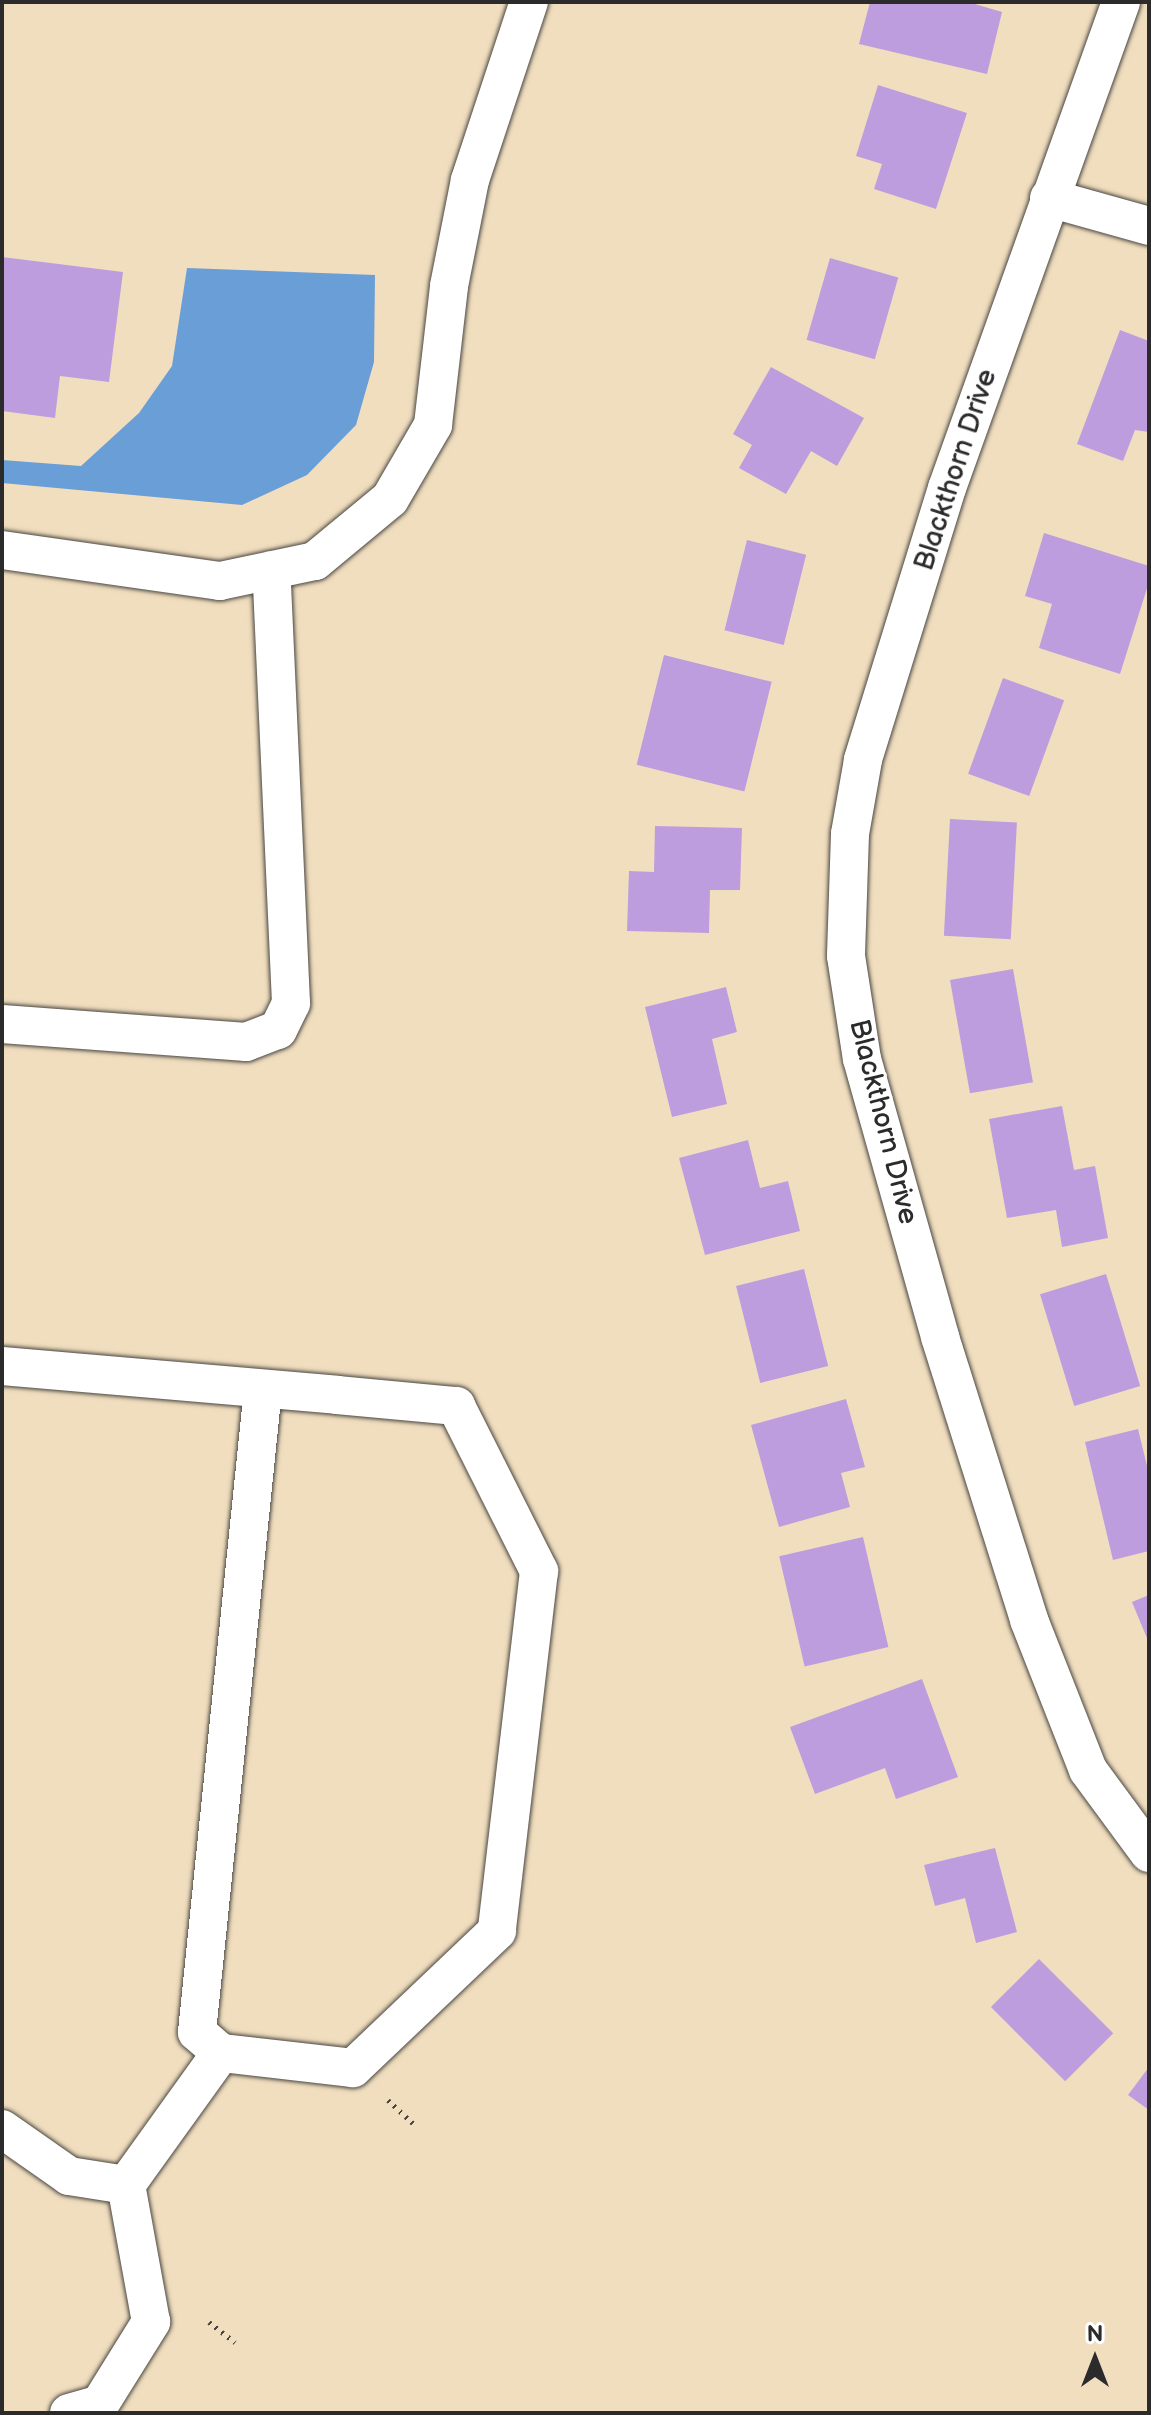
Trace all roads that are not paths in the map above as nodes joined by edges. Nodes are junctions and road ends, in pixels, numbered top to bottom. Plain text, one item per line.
1 (529, 2) edge
2 (1121, 2) edge
3 (1049, 198) junction
4 (1149, 226) edge
5 (2, 550) edge
6 (271, 570) junction
7 (2, 1024) edge
8 (2, 1366) edge
9 (263, 1389) junction
10 (1149, 1853) edge
11 (221, 2053) junction
12 (2, 2129) edge
13 (126, 2185) junction
14 (69, 2413) edge

1 - 6 street
2 - 3 street, Blackthorn Drive
3 - 4 street
3 - 10 street, Blackthorn Drive
5 - 6 street
6 - 7 street
8 - 9 street
9 - 11 street
9 - 11 street
11 - 13 street
12 - 13 street
13 - 14 street

